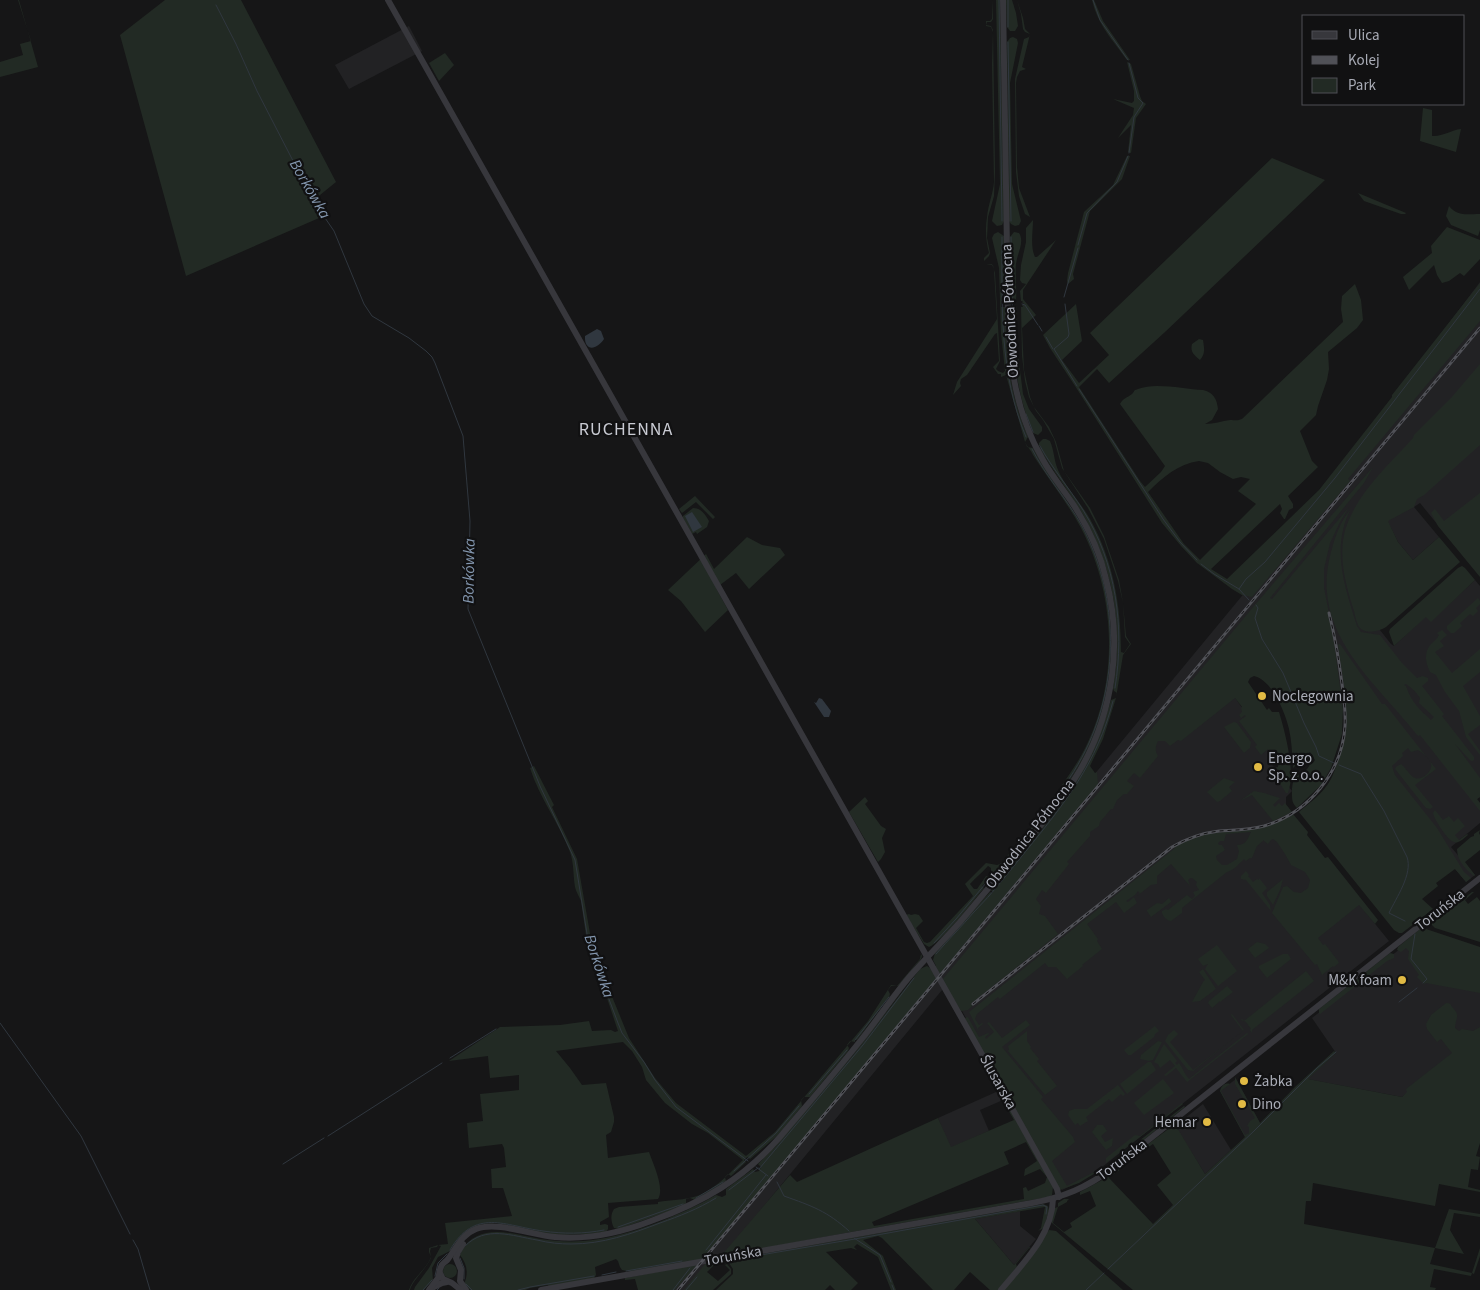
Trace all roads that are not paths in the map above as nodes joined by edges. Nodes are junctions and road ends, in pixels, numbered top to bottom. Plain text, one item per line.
1 (388, 0) edge
2 (1003, 0) edge
3 (1480, 878) edge
4 (927, 957) junction
5 (1056, 1198) junction
6 (503, 1228) junction
7 (445, 1262) junction
8 (458, 1264) junction
9 (440, 1273) junction
10 (460, 1276) junction
11 (448, 1282) junction
12 (430, 1290) edge
13 (460, 1290) edge
14 (466, 1290) edge
15 (541, 1290) edge
16 (1001, 1290) edge

1 - 4 street, Ślusarska
2 - 4 street, Obwodnica Północna
3 - 5 street, Toruńska
4 - 5 street, Ślusarska
4 - 6 street, Obwodnica Północna
5 - 15 street, Toruńska
5 - 16 street
6 - 7 street, Obwodnica Północna
6 - 8 street, Obwodnica Północna
7 - 8 street
7 - 9 street
8 - 10 street
9 - 11 street
9 - 12 street
10 - 11 street
10 - 14 street
11 - 12 street
11 - 13 street

